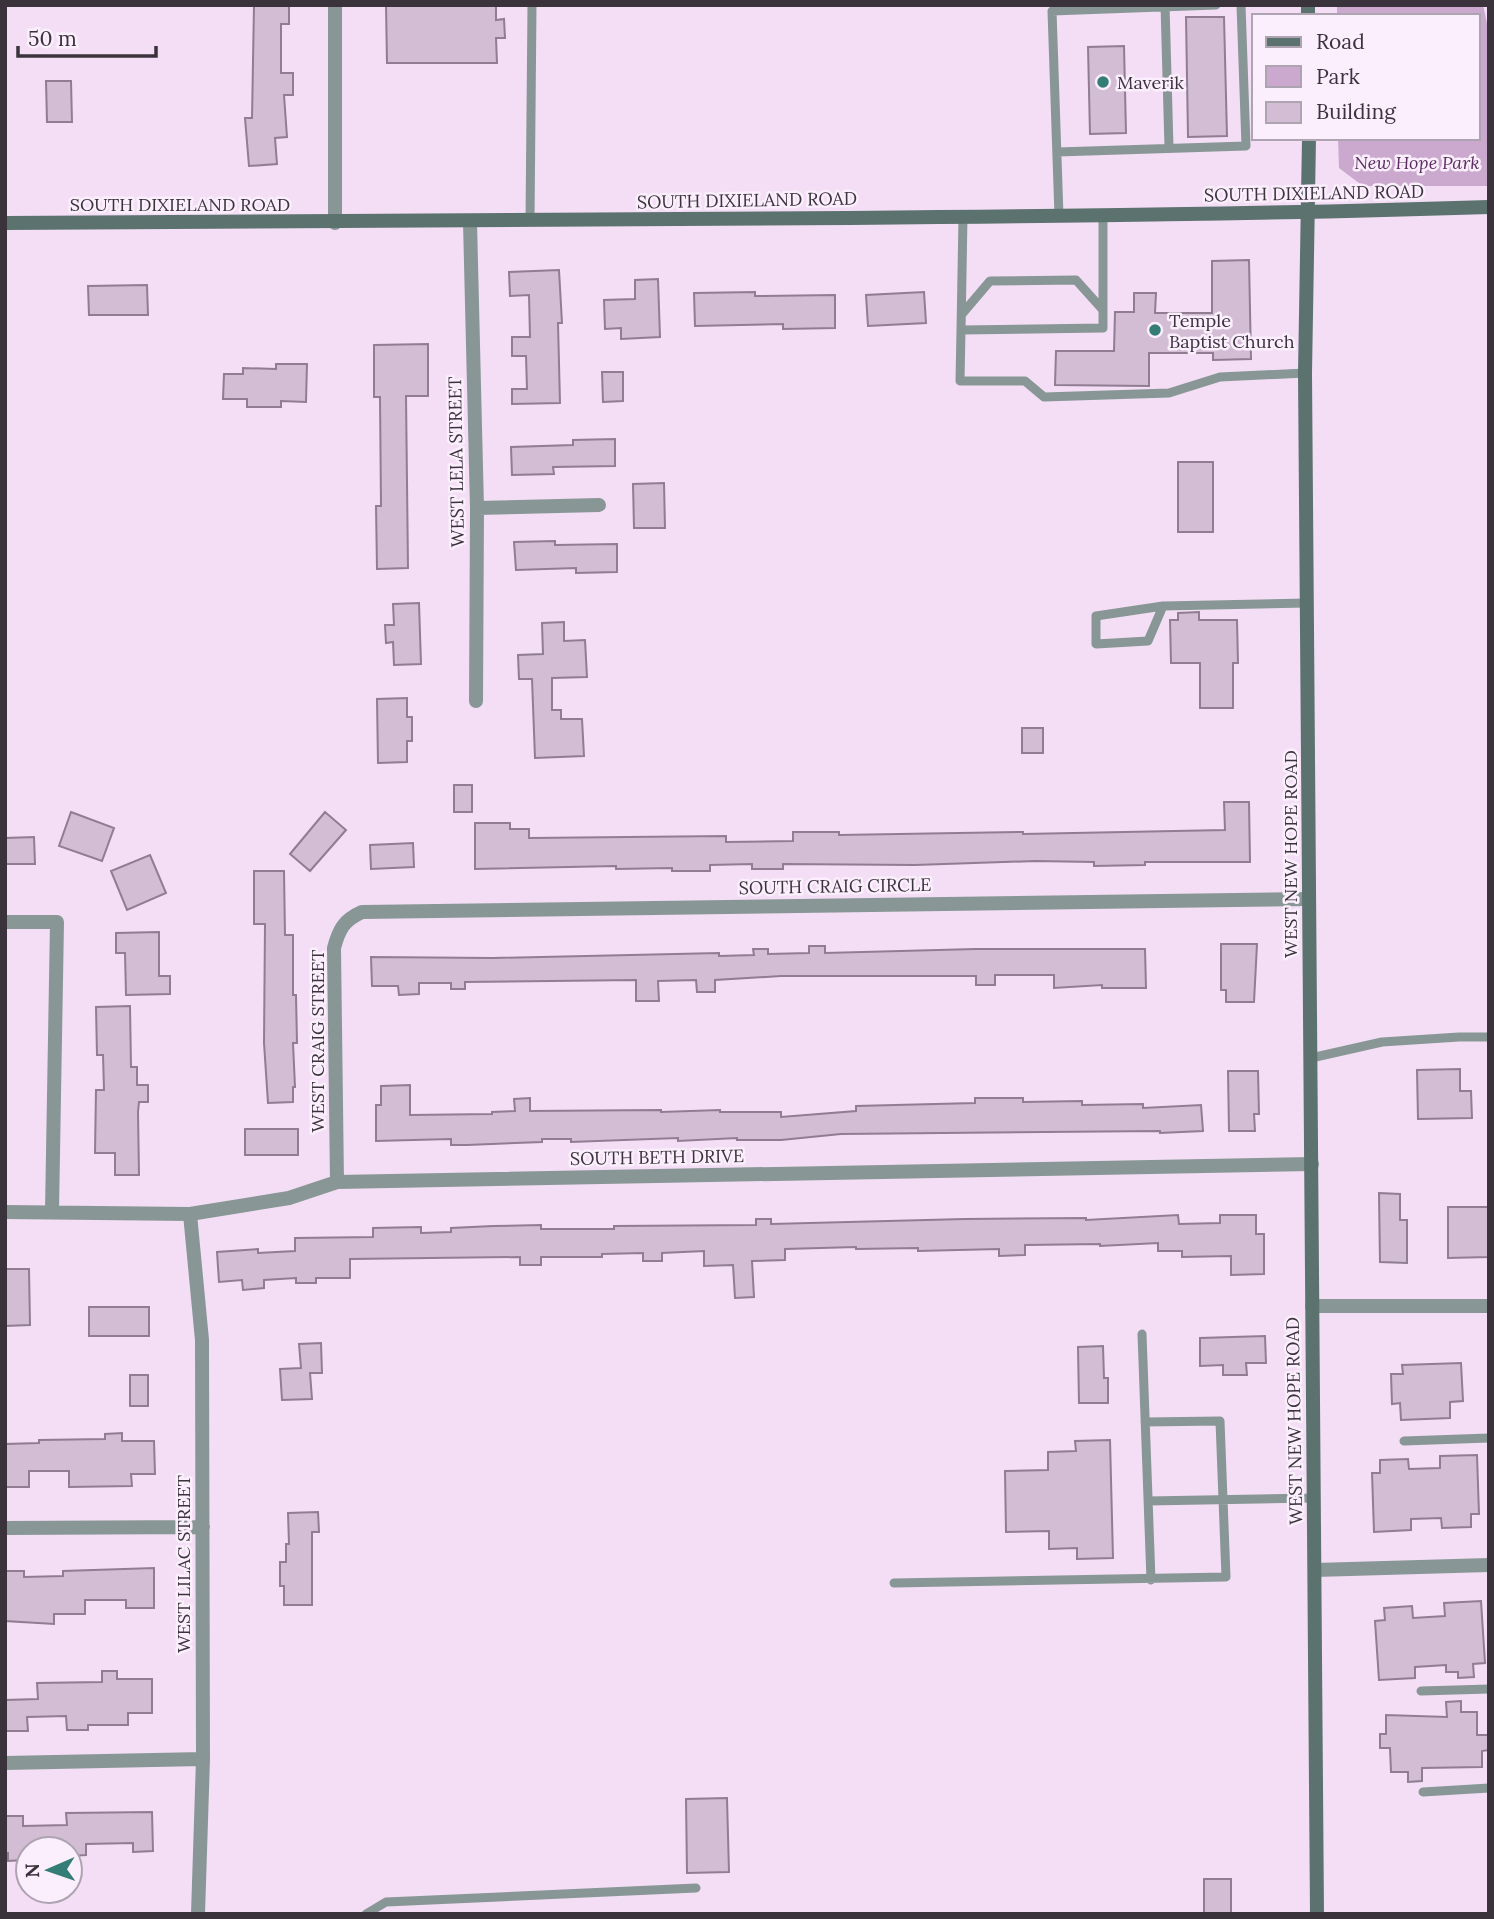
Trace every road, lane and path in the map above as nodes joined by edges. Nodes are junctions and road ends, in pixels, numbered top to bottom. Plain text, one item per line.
1 (335, 5) edge
2 (532, 5) edge
3 (1216, 5) edge
4 (1241, 5) edge
5 (1165, 6) edge
6 (1308, 140) edge
7 (1170, 148) junction
8 (1057, 152) junction
9 (1489, 207) edge
10 (1308, 213) junction
11 (1059, 216) junction
12 (1103, 216) junction
13 (963, 217) junction
14 (470, 222) junction
15 (530, 222) junction
16 (5, 223) edge
17 (335, 223) junction
18 (1103, 310) junction
19 (961, 315) junction
20 (961, 330) junction
21 (1305, 373) junction
22 (599, 505) dead end
23 (477, 508) junction
24 (1307, 603) junction
25 (1163, 606) junction
26 (476, 701) dead end
27 (1309, 899) junction
28 (362, 912) joint
29 (5, 922) edge
30 (1489, 1037) edge
31 (1311, 1058) junction
32 (1312, 1164) junction
33 (337, 1182) junction
34 (52, 1211) junction
35 (5, 1212) edge
36 (190, 1214) junction
37 (1312, 1306) junction
38 (1489, 1306) edge
39 (1142, 1334) dead end
40 (1145, 1422) junction
41 (1489, 1438) edge
42 (1404, 1441) dead end
43 (1314, 1498) junction
44 (1223, 1500) junction
45 (1148, 1501) junction
46 (203, 1527) junction
47 (5, 1528) edge
48 (1489, 1565) edge
49 (1315, 1570) junction
50 (1151, 1580) junction
51 (894, 1583) dead end
52 (1489, 1689) edge
53 (1421, 1691) dead end
54 (203, 1759) junction
55 (5, 1763) edge
56 (1489, 1788) edge
57 (1423, 1792) dead end
58 (696, 1888) dead end
59 (198, 1914) edge
60 (366, 1914) edge
61 (1317, 1914) edge

1 - 17 street
2 - 15 lane
3 - 5 lane
4 - 7 lane
5 - 7 lane
5 - 8 lane
6 - 10 main road, WEST NEW HOPE ROAD
7 - 8 lane
8 - 11 lane
9 - 10 main road, SOUTH DIXIELAND ROAD
10 - 12 main road, SOUTH DIXIELAND ROAD
10 - 21 main road, WEST NEW HOPE ROAD
11 - 12 main road, SOUTH DIXIELAND ROAD
11 - 13 main road, SOUTH DIXIELAND ROAD
12 - 18 lane
13 - 15 main road, SOUTH DIXIELAND ROAD
13 - 19 lane
14 - 15 main road, SOUTH DIXIELAND ROAD
14 - 17 main road, SOUTH DIXIELAND ROAD
14 - 23 street, WEST LELA STREET
16 - 17 main road, SOUTH DIXIELAND ROAD
18 - 19 lane
18 - 20 lane
19 - 20 lane
20 - 21 lane
21 - 24 main road, WEST NEW HOPE ROAD
22 - 23 street
23 - 26 street, WEST LELA STREET
24 - 25 lane
24 - 27 main road, WEST NEW HOPE ROAD
25 - 25 lane
27 - 28 street, SOUTH CRAIG CIRCLE
27 - 31 main road, WEST NEW HOPE ROAD
28 - 33 street, WEST CRAIG STREET
29 - 34 street
30 - 31 lane
31 - 32 main road, WEST NEW HOPE ROAD
32 - 33 street, SOUTH BETH DRIVE
32 - 37 main road, WEST NEW HOPE ROAD
33 - 36 street, SOUTH BETH DRIVE
34 - 35 street, SOUTH BETH DRIVE
34 - 36 street, SOUTH BETH DRIVE
36 - 46 street, WEST LILAC STREET
37 - 38 street
37 - 43 main road, WEST NEW HOPE ROAD
39 - 40 lane
40 - 44 lane
40 - 45 lane
41 - 42 lane
43 - 44 lane
43 - 49 main road, WEST NEW HOPE ROAD
44 - 45 lane
44 - 50 lane
45 - 50 lane
46 - 47 street
46 - 54 street, WEST LILAC STREET
48 - 49 street
49 - 61 main road, WEST NEW HOPE ROAD
50 - 51 lane
52 - 53 lane
54 - 55 street
54 - 59 street, WEST LILAC STREET
56 - 57 lane
58 - 60 lane

